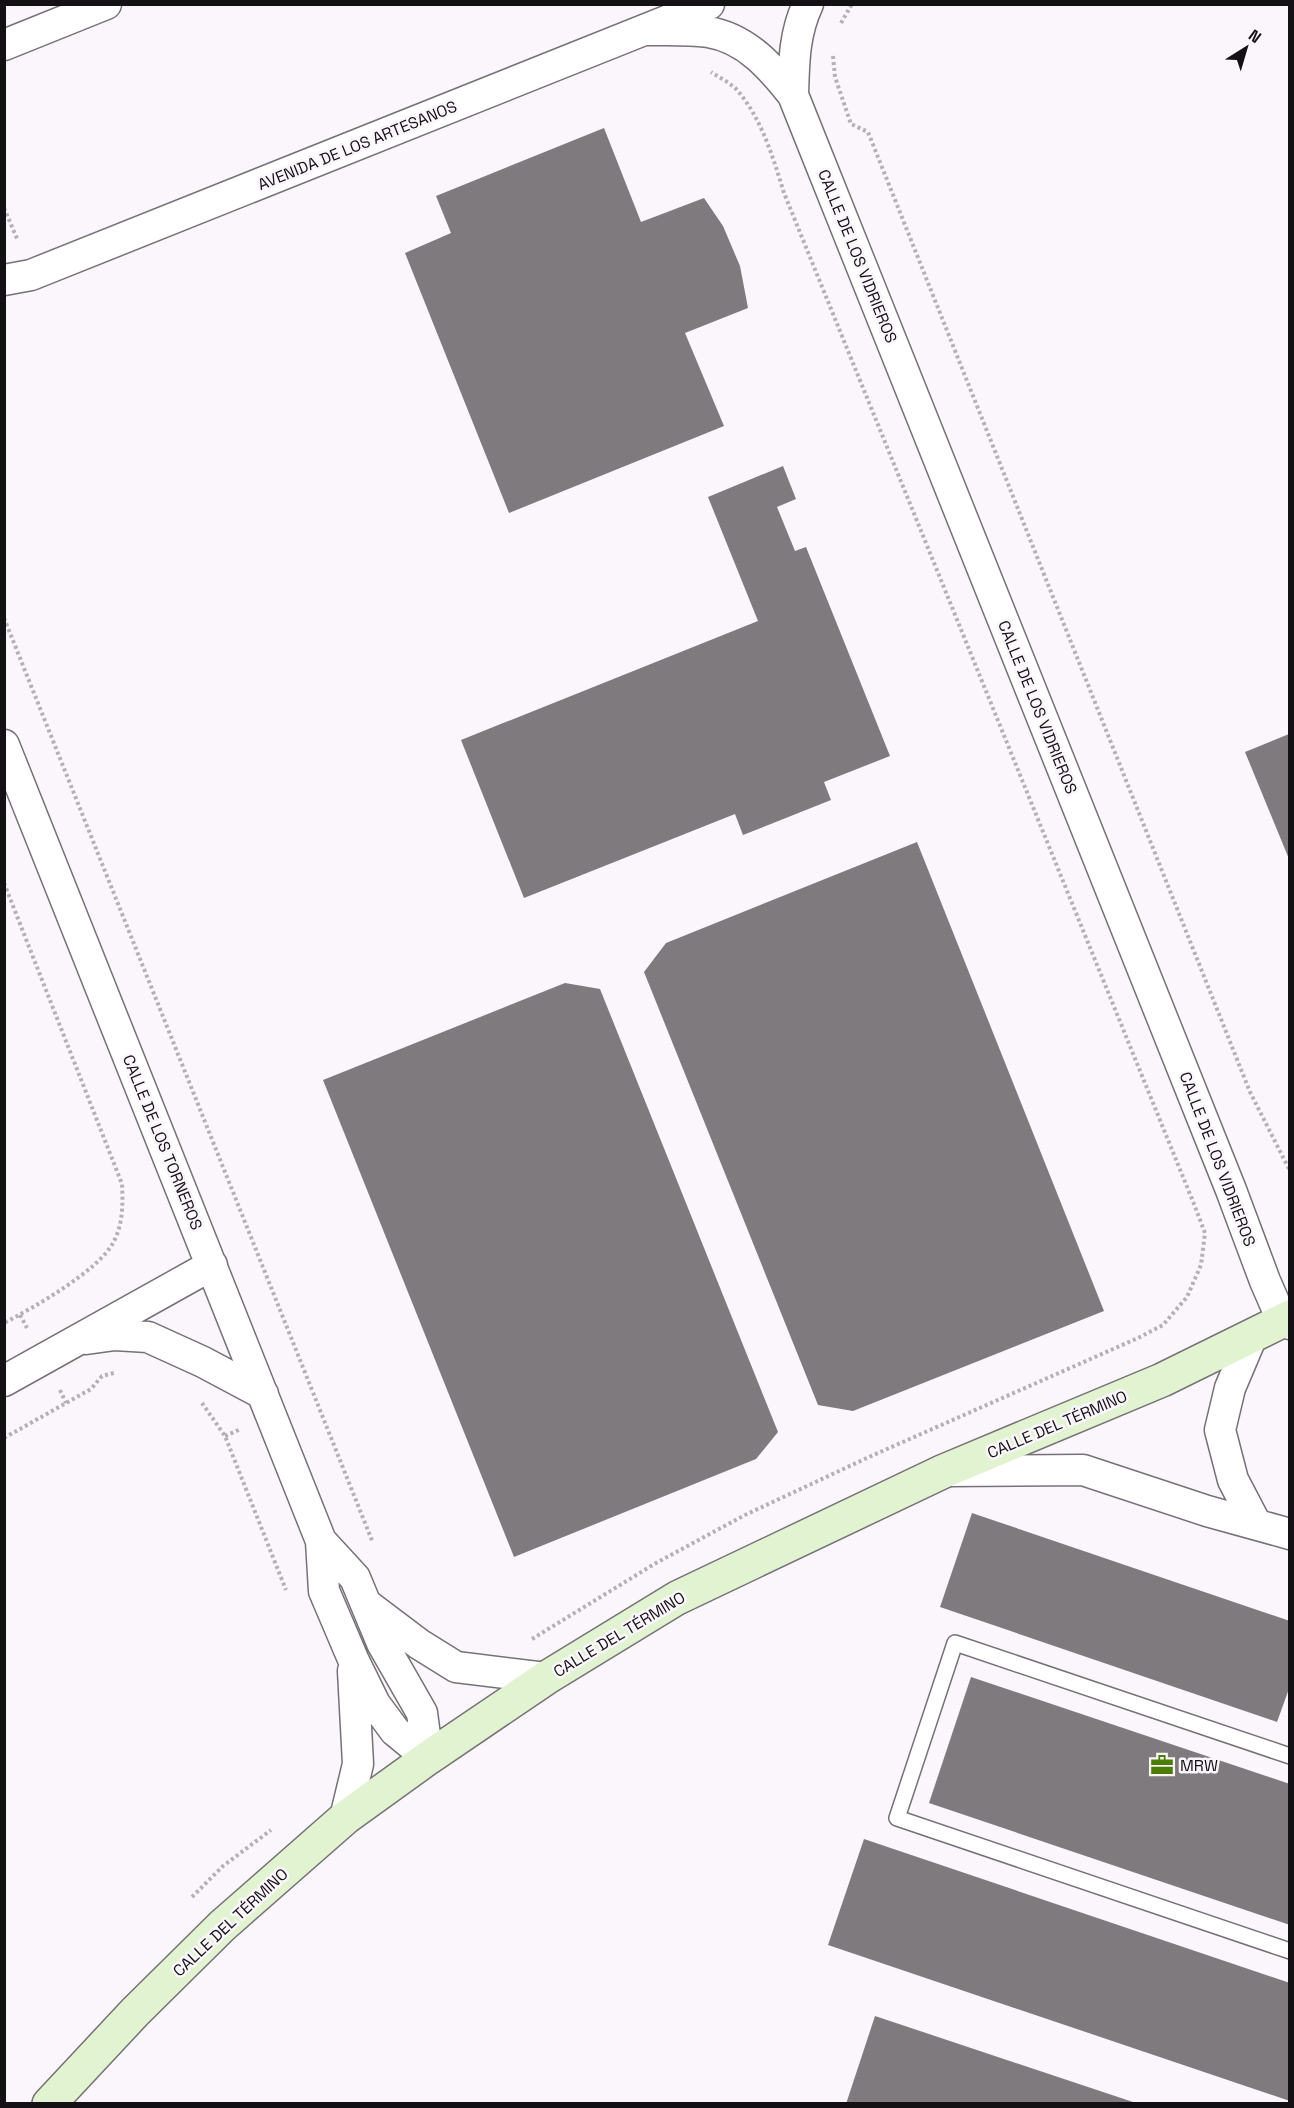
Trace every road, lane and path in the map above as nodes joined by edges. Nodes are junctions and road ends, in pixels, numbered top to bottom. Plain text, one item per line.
1 (106, 4) edge
2 (709, 4) edge
3 (808, 4) edge
4 (852, 4) edge
5 (646, 30) junction
6 (838, 30) dead end
7 (4, 45) edge
8 (832, 53) dead end
9 (707, 69) dead end
10 (793, 95) junction
11 (4, 280) edge
12 (4, 618) edge
13 (4, 745) edge
14 (4, 882) edge
15 (1290, 1171) edge
16 (212, 1265) junction
17 (1287, 1320) edge
18 (4, 1323) edge
19 (1252, 1336) junction
20 (77, 1340) junction
21 (122, 1372) dead end
22 (4, 1381) edge
23 (263, 1394) junction
24 (201, 1402) dead end
25 (4, 1438) edge
26 (944, 1471) junction
27 (1256, 1524) junction
28 (1290, 1534) edge
29 (321, 1540) junction
30 (376, 1550) dead end
31 (291, 1600) dead end
32 (366, 1604) junction
33 (525, 1641) dead end
34 (353, 1659) junction
35 (546, 1678) junction
36 (1290, 1756) edge
37 (428, 1758) junction
38 (345, 1818) junction
39 (275, 1828) dead end
40 (192, 1897) dead end
41 (1290, 1951) edge
42 (56, 2098) edge

1 - 7 street
2 - 5 street, AVENIDA DE LOS ARTESANOS
3 - 10 street, CALLE DE LOS VIDRIEROS
4 - 6 path
5 - 10 street, CALLE DE LOS VIDRIEROS
5 - 11 street, AVENIDA DE LOS ARTESANOS
8 - 15 path
9 - 33 path
10 - 17 street, CALLE DE LOS VIDRIEROS
12 - 30 path
13 - 16 street, CALLE DE LOS TORNEROS
14 - 18 path
16 - 20 street
16 - 23 street, CALLE DE LOS TORNEROS
17 - 19 street, CALLE DEL TÉRMINO
19 - 26 street, CALLE DEL TÉRMINO
19 - 27 street
20 - 22 street
20 - 23 street
21 - 25 path
23 - 29 street, CALLE DE LOS TORNEROS
24 - 31 path
26 - 27 street
26 - 35 street, CALLE DEL TÉRMINO
27 - 28 street
29 - 32 street, CALLE DE LOS TORNEROS
29 - 34 street, CALLE DE LOS TORNEROS
32 - 35 street
32 - 37 street, CALLE DE LOS TORNEROS
34 - 37 street, CALLE DE LOS TORNEROS
34 - 38 street, CALLE DE LOS TORNEROS
35 - 37 street, CALLE DEL TÉRMINO
36 - 41 lane
37 - 38 street, CALLE DEL TÉRMINO
38 - 42 street, CALLE DEL TÉRMINO
39 - 40 path

